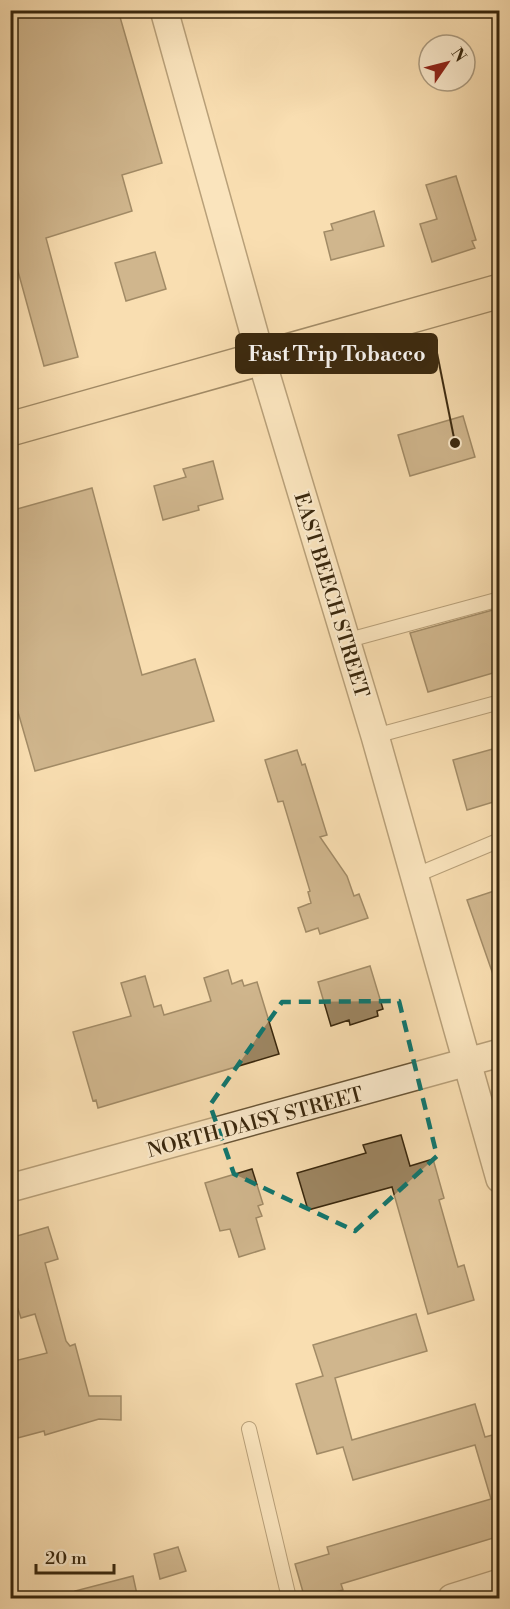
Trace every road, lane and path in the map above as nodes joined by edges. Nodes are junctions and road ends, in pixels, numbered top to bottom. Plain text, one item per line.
1 (164, 10) edge
2 (500, 291) edge
3 (261, 358) junction
4 (10, 429) edge
5 (500, 599) edge
6 (345, 641) junction
7 (500, 702) edge
8 (375, 736) junction
9 (500, 840) edge
10 (414, 876) junction
11 (500, 1053) edge
12 (467, 1064) junction
13 (500, 1179) edge
14 (10, 1188) edge
15 (249, 1429) dead end
16 (500, 1583) edge
17 (289, 1599) edge
18 (452, 1599) edge

1 - 3 street, EAST BEECH STREET
2 - 3 main road
3 - 4 main road
3 - 6 street, EAST BEECH STREET
5 - 6 lane
6 - 8 street, EAST BEECH STREET
7 - 8 lane
8 - 10 street, EAST BEECH STREET
9 - 10 lane
10 - 12 street, EAST BEECH STREET
11 - 12 street, NORTH DAISY STREET
12 - 13 street, EAST BEECH STREET
12 - 14 street, NORTH DAISY STREET
15 - 17 lane
16 - 18 street

